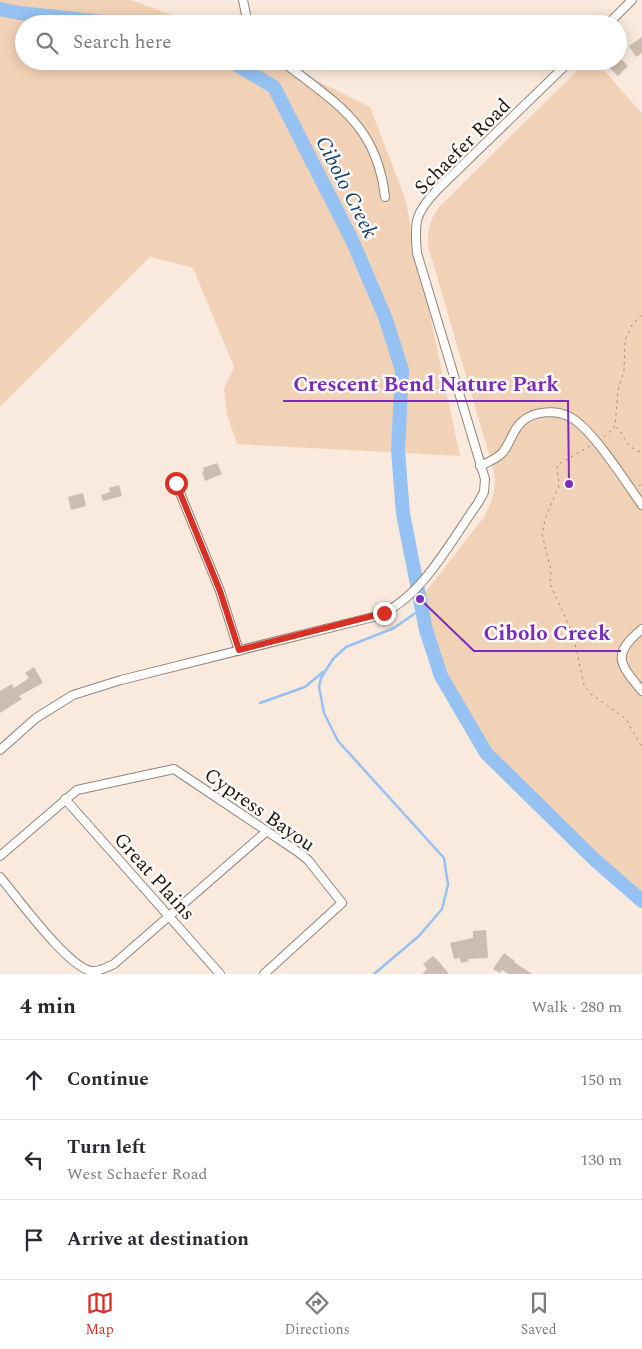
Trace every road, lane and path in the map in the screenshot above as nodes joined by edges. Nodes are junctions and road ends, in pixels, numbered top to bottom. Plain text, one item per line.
1 (243, 0) edge
2 (632, 0) edge
3 (246, 15) edge
4 (617, 15) edge
5 (293, 70) edge
6 (561, 70) edge
7 (385, 197) dead end
8 (642, 315) edge
9 (615, 426) junction
10 (596, 443) junction
11 (642, 452) edge
12 (480, 466) junction
13 (176, 483) dead end
14 (642, 505) edge
15 (642, 629) edge
16 (239, 650) junction
17 (642, 691) edge
18 (642, 747) edge
19 (0, 750) edge
20 (65, 799) junction
21 (267, 831) junction
22 (0, 856) edge
23 (0, 877) edge
24 (170, 917) junction
25 (220, 974) edge
26 (264, 974) edge

1 - 3 street
2 - 4 street
5 - 7 street
6 - 12 street, Schaefer Road
8 - 9 path
9 - 10 path
9 - 11 path
10 - 12 street
10 - 14 street
10 - 18 path
12 - 16 street, Schaefer Road
13 - 16 street
15 - 17 street
16 - 19 street, Schaefer Road
20 - 21 street, Cypress Bayou
20 - 22 street
20 - 24 street, Great Plains
21 - 24 street
21 - 26 street, Cypress Bayou
23 - 24 street
24 - 25 street, Great Plains

